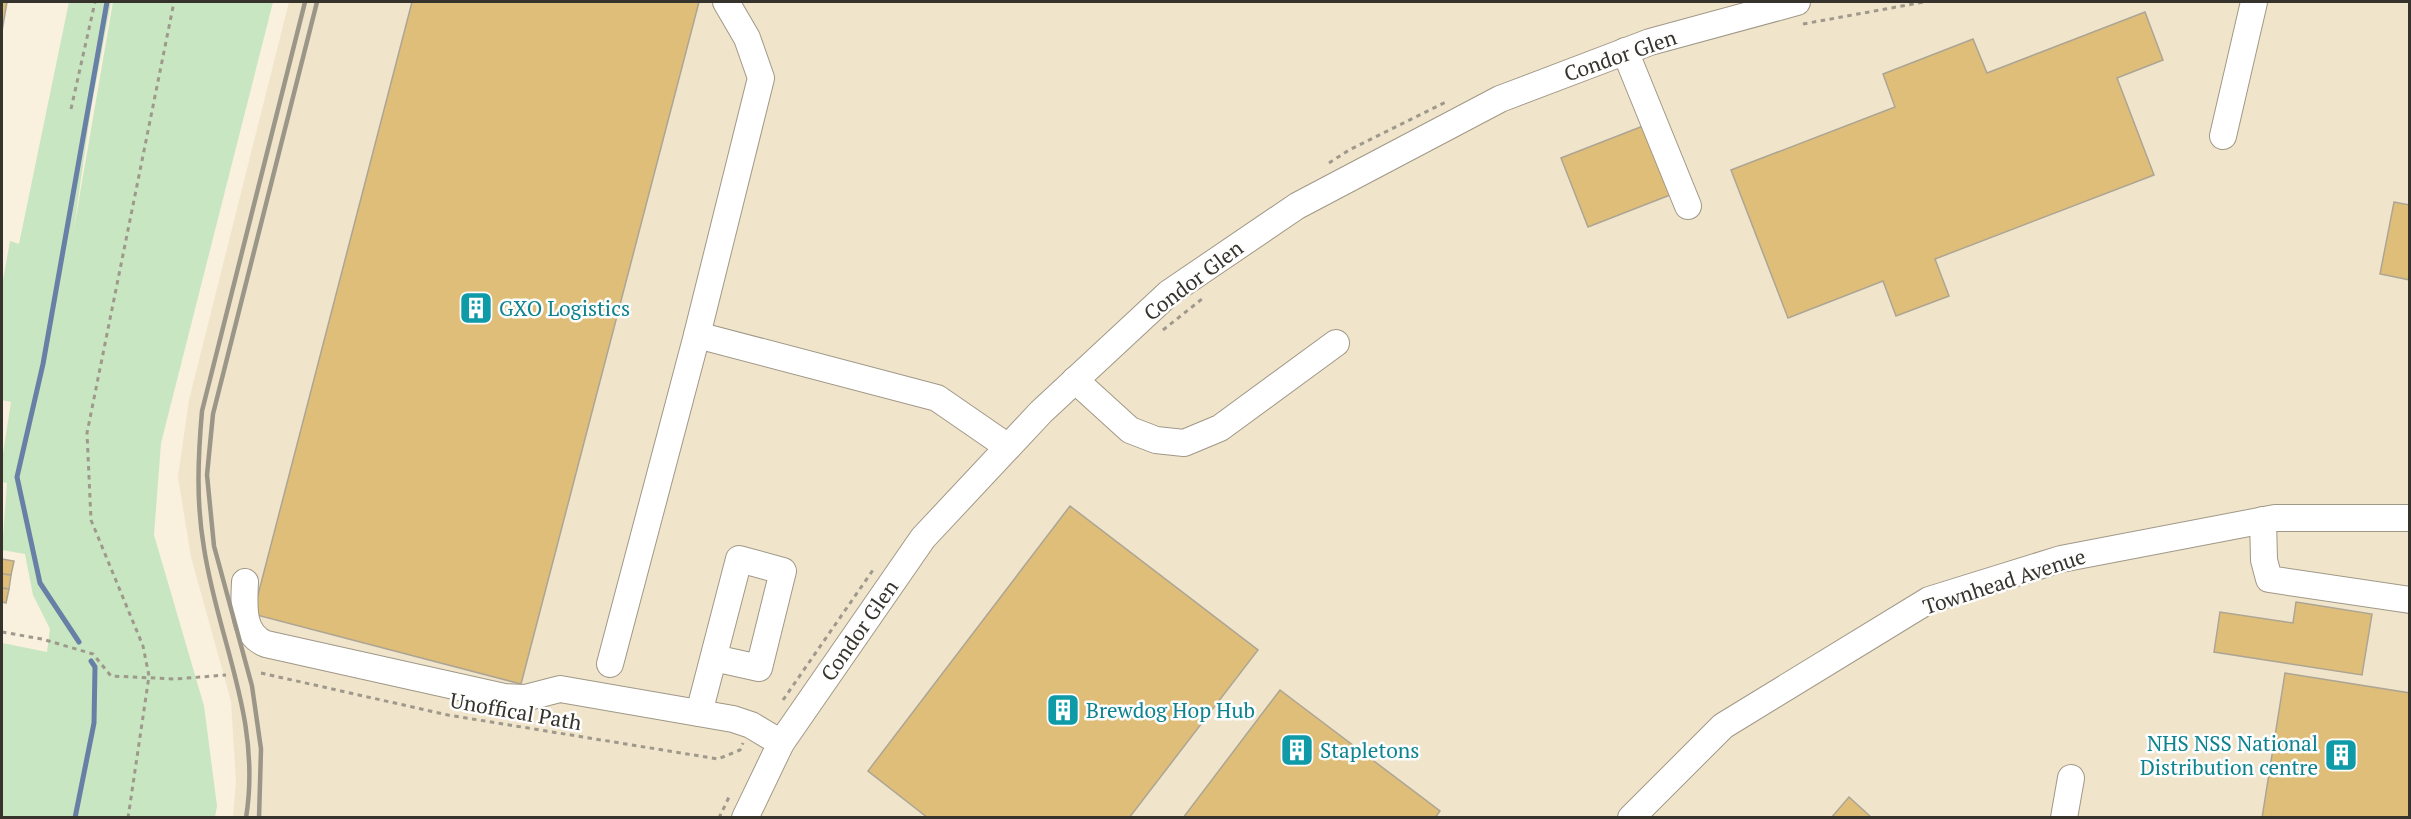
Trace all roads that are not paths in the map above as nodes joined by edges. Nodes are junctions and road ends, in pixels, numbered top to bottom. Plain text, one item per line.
1 (726, 2) edge
2 (2254, 2) edge
3 (1799, 13) edge
4 (1625, 51) junction
5 (2223, 136) dead end
6 (1688, 206) dead end
7 (697, 335) junction
8 (1336, 343) dead end
9 (1075, 380) junction
10 (1008, 447) junction
11 (2409, 518) edge
12 (2264, 520) junction
13 (245, 582) dead end
14 (2409, 600) edge
15 (714, 657) dead end
16 (610, 664) dead end
17 (699, 713) junction
18 (781, 743) junction
19 (2071, 778) dead end
20 (745, 818) edge
21 (1631, 818) edge
22 (2064, 818) edge

1 - 7 street
2 - 5 street
3 - 4 street, Condor Glen
4 - 6 street
4 - 9 street, Condor Glen
7 - 10 street
7 - 16 street
8 - 9 street
9 - 10 street, Condor Glen
10 - 18 street, Condor Glen
11 - 12 street, Townhead Avenue
12 - 14 street
12 - 21 street, Townhead Avenue
13 - 17 street
15 - 17 street
17 - 18 street
18 - 20 street, Condor Glen
19 - 22 street

